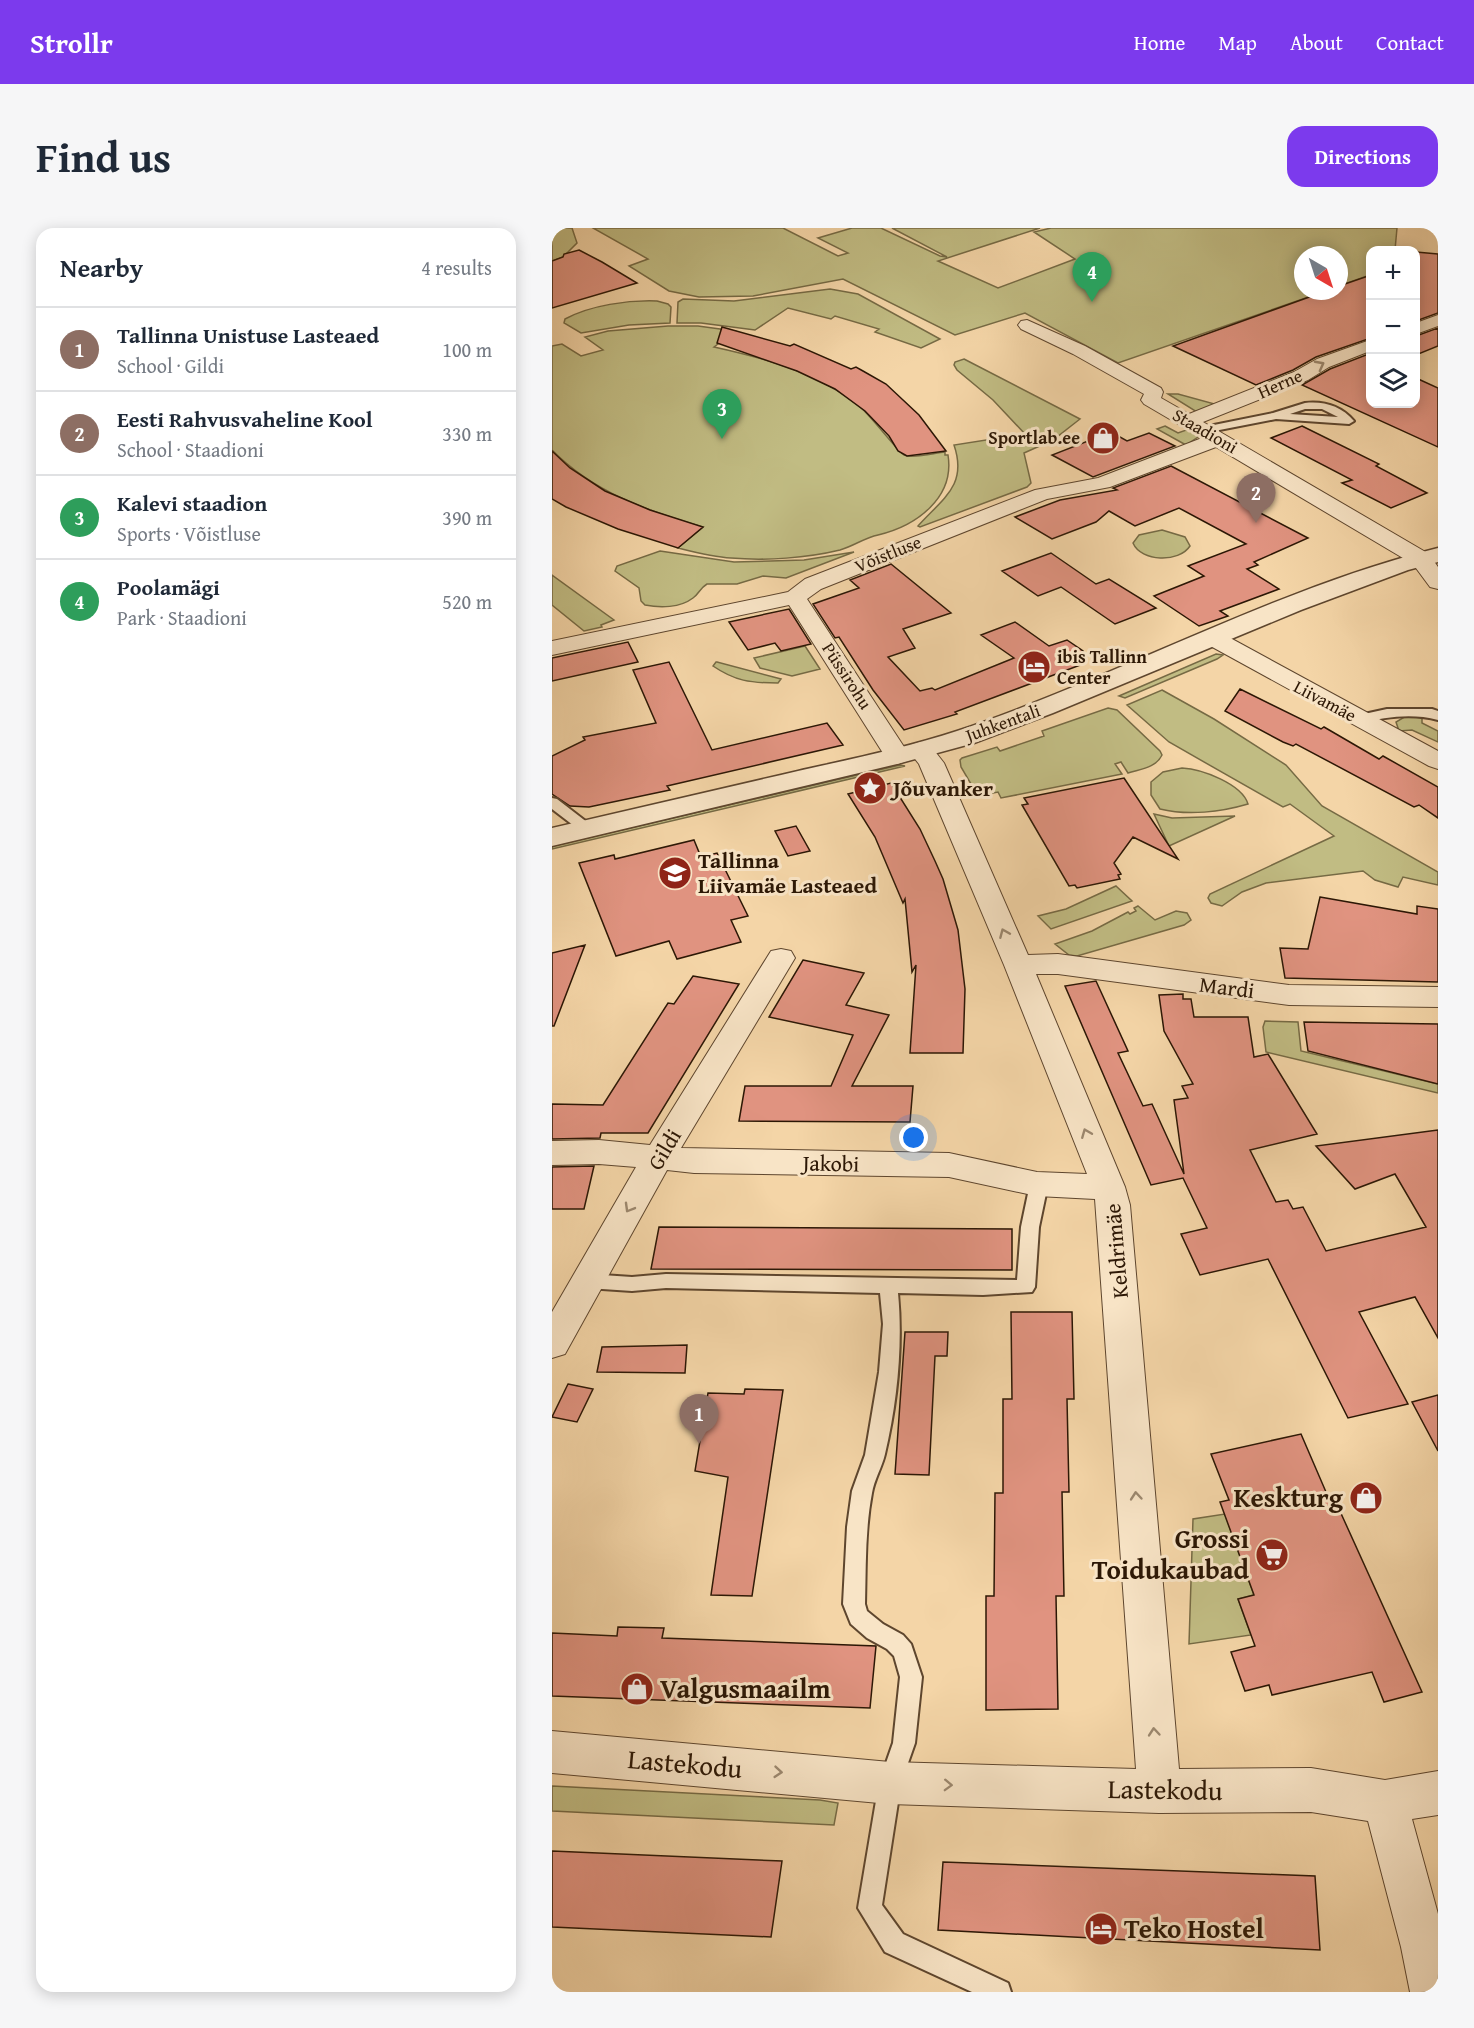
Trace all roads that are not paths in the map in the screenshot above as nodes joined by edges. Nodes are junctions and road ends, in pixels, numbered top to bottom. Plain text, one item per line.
1 (1438, 320) edge
2 (1027, 325) dead end
3 (1420, 327) edge
4 (1366, 347) edge
5 (1276, 416) junction
6 (1204, 430) junction
7 (1430, 557) edge
8 (1438, 582) edge
9 (795, 597) junction
10 (1213, 638) junction
11 (552, 648) edge
12 (1438, 716) edge
13 (1360, 719) junction
14 (909, 753) junction
15 (1438, 761) edge
16 (552, 802) edge
17 (587, 829) junction
18 (552, 837) edge
19 (782, 958) dead end
20 (1018, 965) junction
21 (1438, 997) edge
22 (552, 1153) edge
23 (658, 1158) junction
24 (1039, 1184) junction
25 (1109, 1187) junction
26 (587, 1281) junction
27 (888, 1286) junction
28 (552, 1344) edge
29 (552, 1752) edge
30 (890, 1783) junction
31 (1160, 1791) junction
32 (1438, 1793) edge
33 (1385, 1802) junction
34 (1431, 1947) edge
35 (999, 1992) edge
36 (1433, 1992) edge

1 - 3 street
2 - 6 street, Staadioni
6 -> 4 street, Herne
5 - 5 lane
5 - 6 lane
6 - 7 street, Staadioni
6 - 9 street, Võistluse
7 - 8 street
7 - 10 street, Juhkentali
9 - 11 street, Võistluse
9 - 14 street, Püssirohu
10 - 13 street, Liivamäe
10 - 14 street, Juhkentali
12 - 13 lane
13 - 15 street, Liivamäe
14 - 17 street, Juhkentali
20 -> 14 street, Keldrimäe
16 - 17 lane
17 - 18 street, Juhkentali
19 - 23 street, Gildi
20 - 21 street, Mardi
25 -> 20 street, Keldrimäe
22 - 23 street, Jakobi
23 - 24 street, Jakobi
23 -> 26 street, Gildi
24 - 25 street, Jakobi
24 - 27 lane
31 -> 25 street, Keldrimäe
26 - 27 lane
26 - 28 street, Gildi
27 - 30 lane
29 -> 30 street, Lastekodu
30 -> 31 street, Lastekodu
30 - 35 lane
31 - 33 street, Lastekodu
32 - 33 street, Lastekodu
33 - 34 street
34 - 36 street

